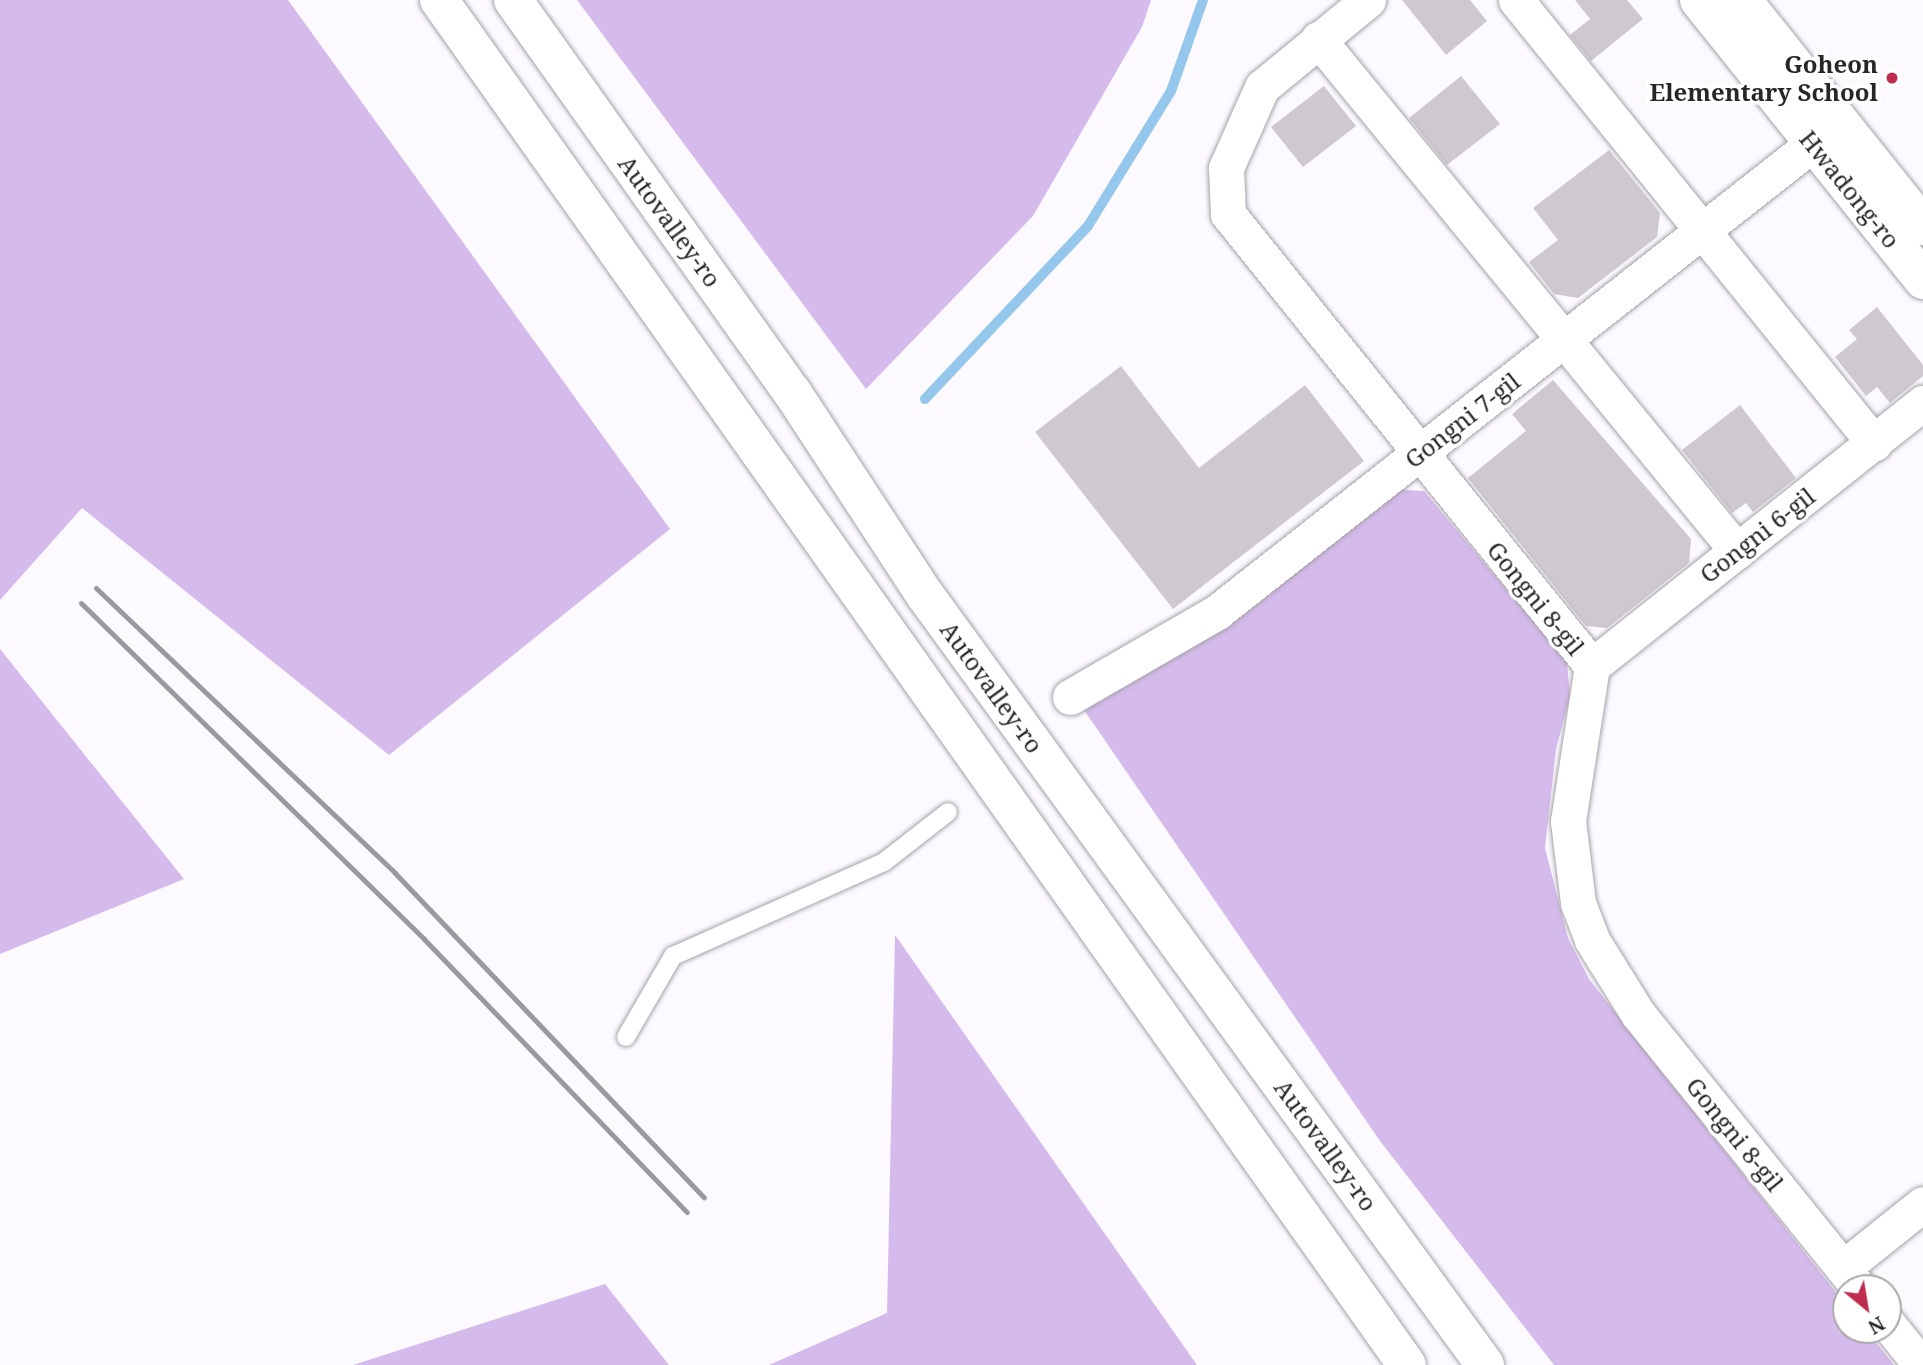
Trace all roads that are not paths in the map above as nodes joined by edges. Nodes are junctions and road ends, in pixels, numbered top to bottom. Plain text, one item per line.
1 (439, 0) edge
2 (513, 0) edge
3 (1368, 0) edge
4 (1516, 0) edge
5 (1699, 0) edge
6 (1742, 0) edge
7 (1318, 39) junction
8 (1827, 133) junction
9 (1923, 226) edge
10 (1703, 230) junction
11 (1923, 280) edge
12 (1564, 340) junction
13 (1923, 403) edge
14 (1874, 443) junction
15 (1420, 454) junction
16 (1737, 551) junction
17 (1592, 666) junction
18 (1070, 697) dead end
19 (948, 812) dead end
20 (626, 1038) dead end
21 (1923, 1204) edge
22 (1848, 1274) edge
23 (1855, 1274) edge
24 (1902, 1341) edge
25 (1407, 1365) edge
26 (1485, 1365) edge
27 (1921, 1365) edge

1 - 25 main road
2 - 26 main road, Autovalley-ro
3 - 7 street, Gongni 8-gil
4 - 10 street
5 - 8 main road, Hwadong-ro
6 - 8 main road, Hwadong-ro
7 - 12 street
7 - 15 street, Gongni 8-gil
8 - 9 main road, Hwadong-ro
8 - 10 street, Gongni 7-gil
8 - 11 main road, Hwadong-ro
10 - 12 street, Gongni 7-gil
10 - 14 street
12 - 15 street, Gongni 7-gil
12 - 16 street
13 - 14 street, Gongni 6-gil
14 - 16 street, Gongni 6-gil
15 - 17 street, Gongni 8-gil
15 - 18 street, Gongni 7-gil
16 - 17 street, Gongni 6-gil
17 - 22 street, Gongni 8-gil
19 - 20 lane
21 - 23 street
24 - 27 street

